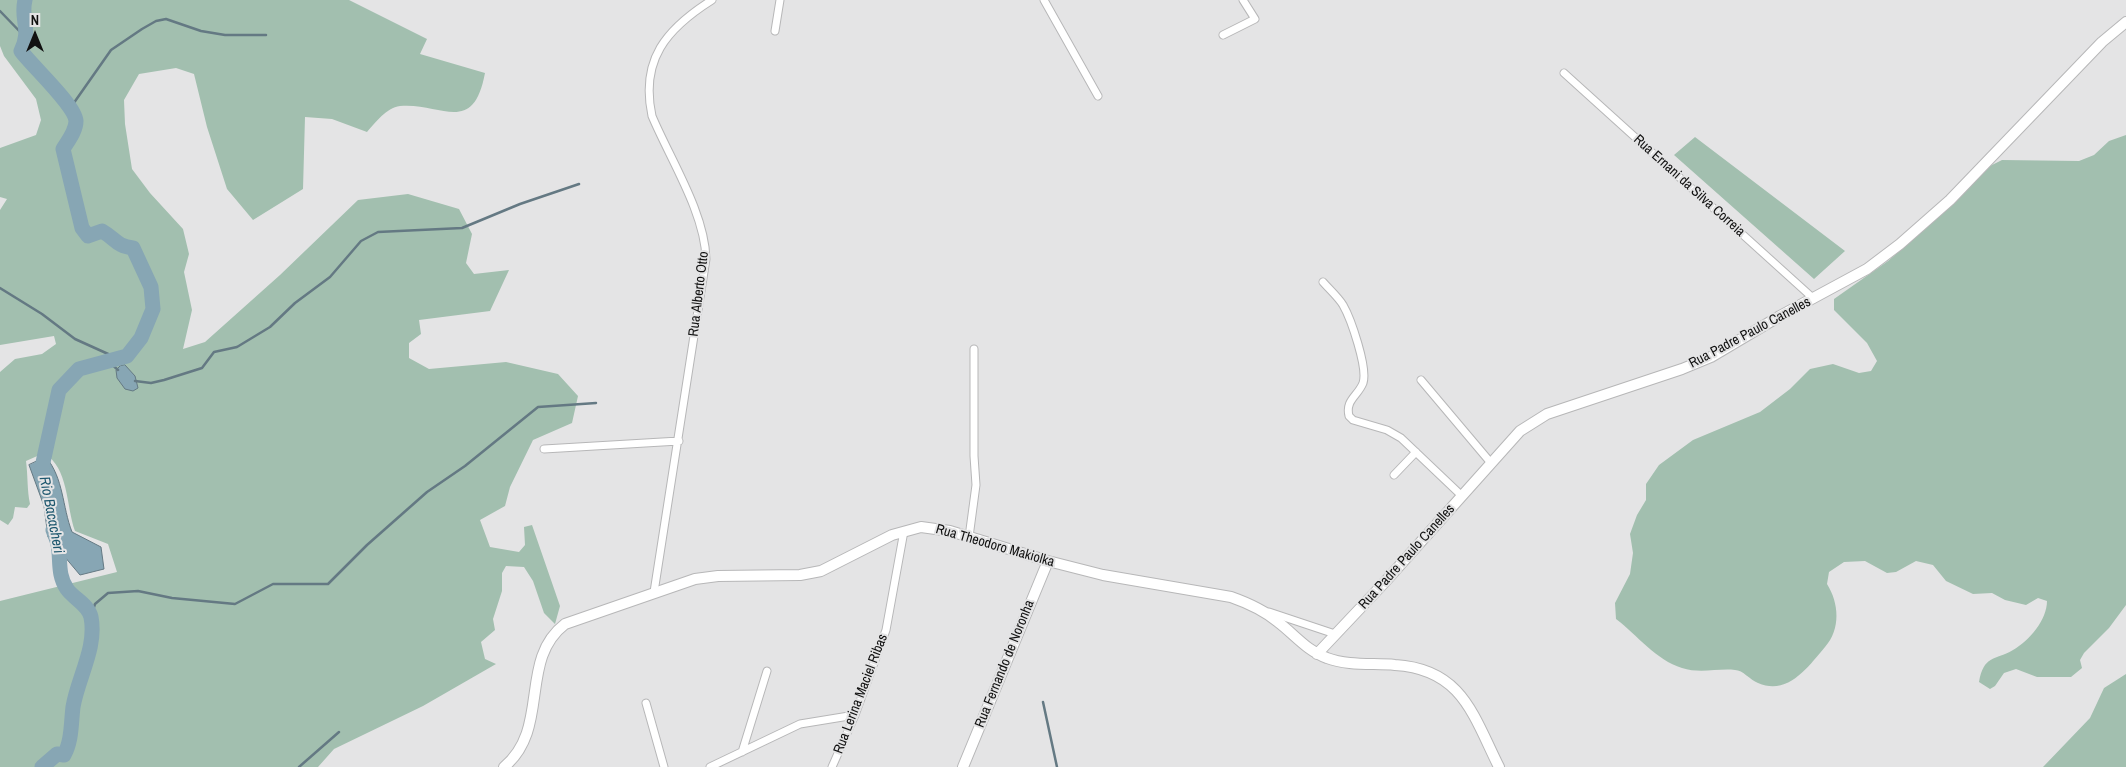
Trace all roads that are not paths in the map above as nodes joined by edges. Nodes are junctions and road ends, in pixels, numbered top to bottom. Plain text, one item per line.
1 (712, 0) edge
2 (780, 0) edge
3 (1044, 0) edge
4 (1243, 0) edge
5 (2126, 22) edge
6 (775, 32) dead end
7 (1223, 35) dead end
8 (1564, 73) dead end
9 (1098, 96) dead end
10 (1323, 282) dead end
11 (1814, 299) junction
12 (974, 349) dead end
13 (1421, 380) dead end
14 (679, 441) junction
15 (544, 449) dead end
16 (1416, 452) junction
17 (1491, 463) junction
18 (1394, 475) dead end
19 (1462, 496) junction
20 (904, 531) junction
21 (969, 537) junction
22 (1048, 561) junction
23 (654, 592) junction
24 (1259, 609) junction
25 (1335, 634) junction
26 (1317, 654) junction
27 (767, 671) dead end
28 (646, 703) dead end
29 (855, 715) junction
30 (742, 752) junction
31 (504, 767) edge
32 (664, 767) edge
33 (710, 767) edge
34 (832, 767) edge
35 (963, 767) edge
36 (1499, 767) edge

1 - 14 street, Rua Alberto Otto
2 - 6 street
3 - 9 street
4 - 7 street
5 - 11 main road, Rua Padre Paulo Canelles
8 - 11 street, Rua Ernani da Silva Correia
10 - 16 street
11 - 17 main road, Rua Padre Paulo Canelles
12 - 21 street
13 - 17 street
14 - 15 street
14 - 23 street, Rua Alberto Otto
16 - 18 street
16 - 19 street
17 - 19 main road, Rua Padre Paulo Canelles
19 - 25 main road, Rua Padre Paulo Canelles
20 - 21 main road, Rua Theodoro Makiolka
20 - 23 main road, Rua Theodoro Makiolka
20 - 29 street, Rua Lerina Maciel Ribas
21 - 22 main road, Rua Theodoro Makiolka
22 - 24 main road, Rua Theodoro Makiolka
22 - 35 main road, Rua Fernando de Noronha
23 - 31 main road, Rua Theodoro Makiolka
24 - 25 street
24 - 26 main road, Rua Theodoro Makiolka
25 - 26 main road, Rua Padre Paulo Canelles
26 - 36 main road, Rua Theodoro Makiolka
27 - 30 street
28 - 32 street
29 - 30 street
29 - 34 street, Rua Lerina Maciel Ribas
30 - 33 street

